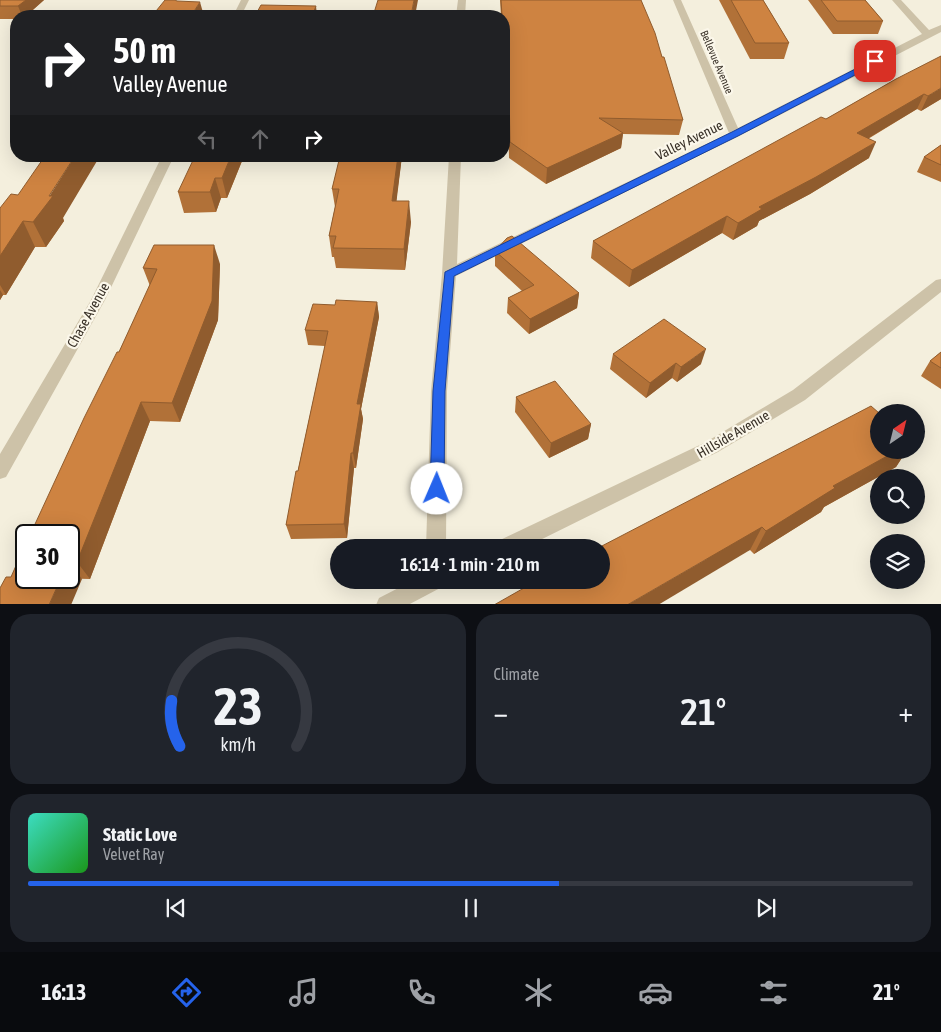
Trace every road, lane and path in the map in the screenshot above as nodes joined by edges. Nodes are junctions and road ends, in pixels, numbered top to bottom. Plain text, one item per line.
1 (677, 0) edge
2 (896, 0) edge
3 (941, 28) edge
4 (927, 34) junction
5 (735, 134) junction
6 (165, 162) edge
7 (454, 162) edge
8 (449, 274) junction
9 (941, 284) edge
10 (0, 470) edge
11 (436, 539) edge
12 (522, 539) edge
13 (417, 589) edge
14 (386, 604) edge

1 - 5 street, Bellevue Avenue
2 - 4 street
3 - 4 street, Valley Avenue
4 - 5 street, Valley Avenue
5 - 8 street, Valley Avenue
6 - 10 street, Chase Avenue
7 - 8 street
8 - 11 street
9 - 12 street, Hillside Avenue
13 - 14 street

